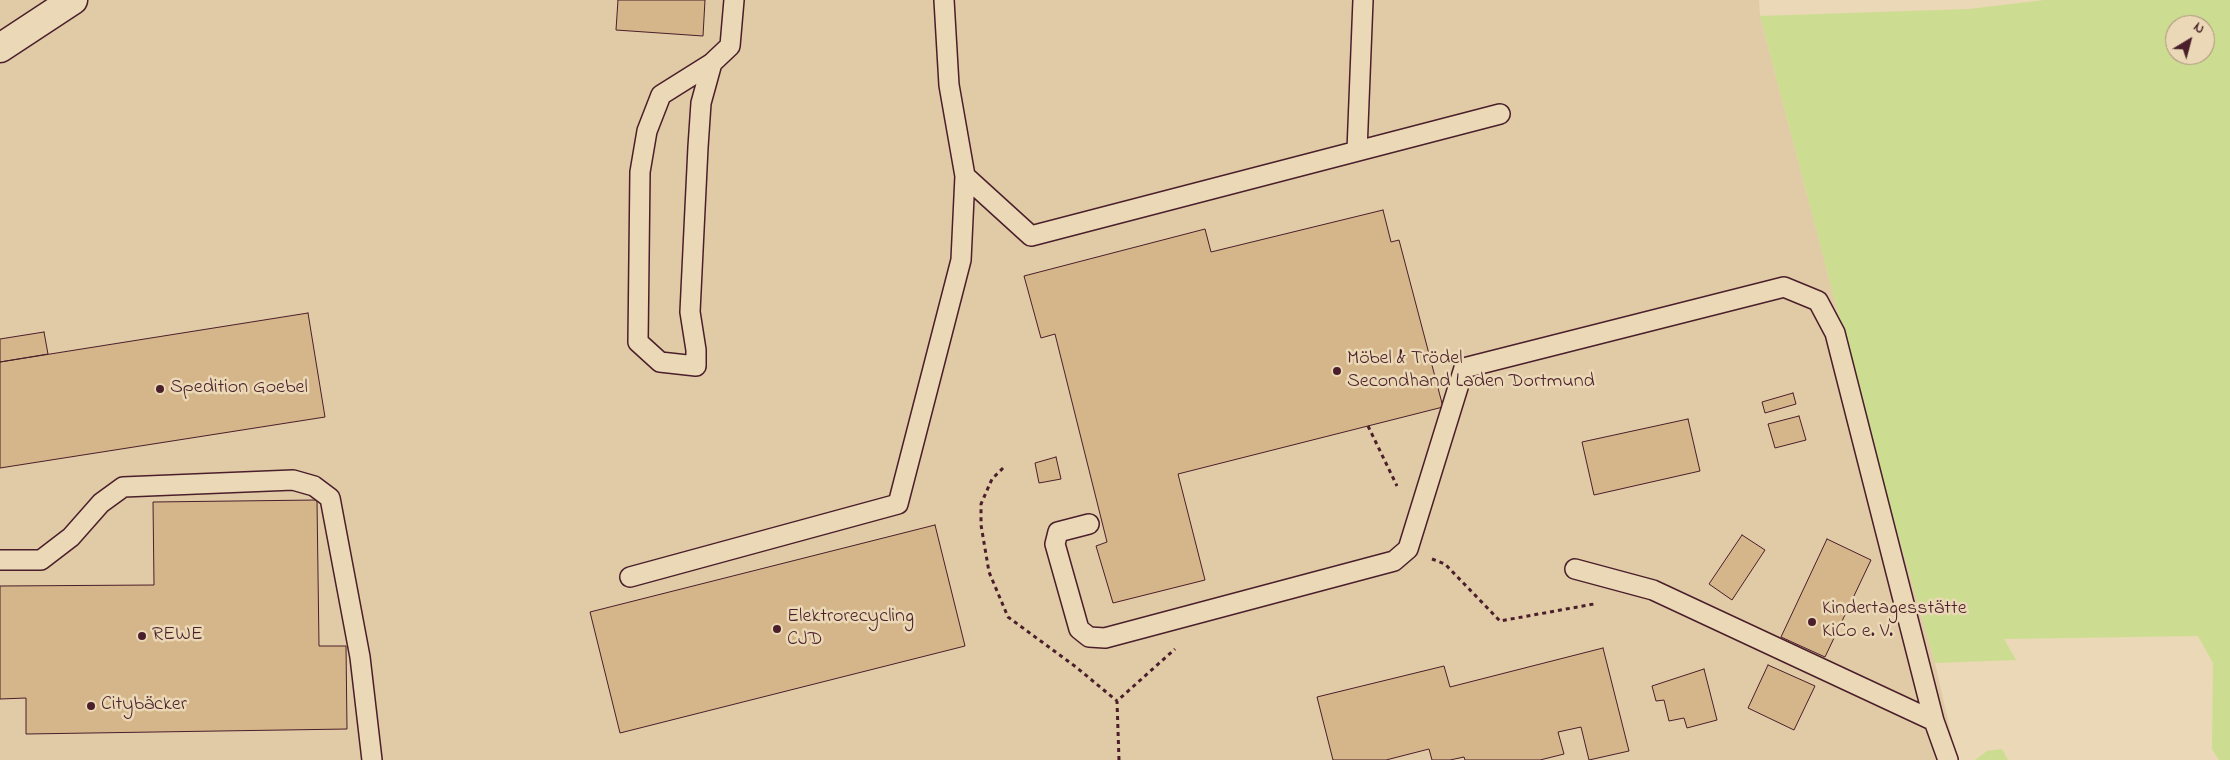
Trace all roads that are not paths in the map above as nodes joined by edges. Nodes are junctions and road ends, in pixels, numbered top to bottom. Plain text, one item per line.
1 (72, 0) edge
2 (734, 0) edge
3 (944, 0) edge
4 (1363, 0) edge
5 (45, 8) edge
6 (0, 48) edge
7 (712, 63) junction
8 (1500, 114) dead end
9 (1357, 152) junction
10 (965, 176) junction
11 (1089, 524) dead end
12 (0, 560) edge
13 (1574, 569) dead end
14 (630, 577) dead end
15 (1934, 721) junction
16 (372, 760) edge
17 (1948, 760) edge

1 - 5 street
2 - 7 lane
3 - 10 lane
4 - 9 lane
5 - 6 street
7 - 7 lane
8 - 9 lane
9 - 10 lane
10 - 14 lane
11 - 15 lane
12 - 16 lane
13 - 15 lane
15 - 17 lane

